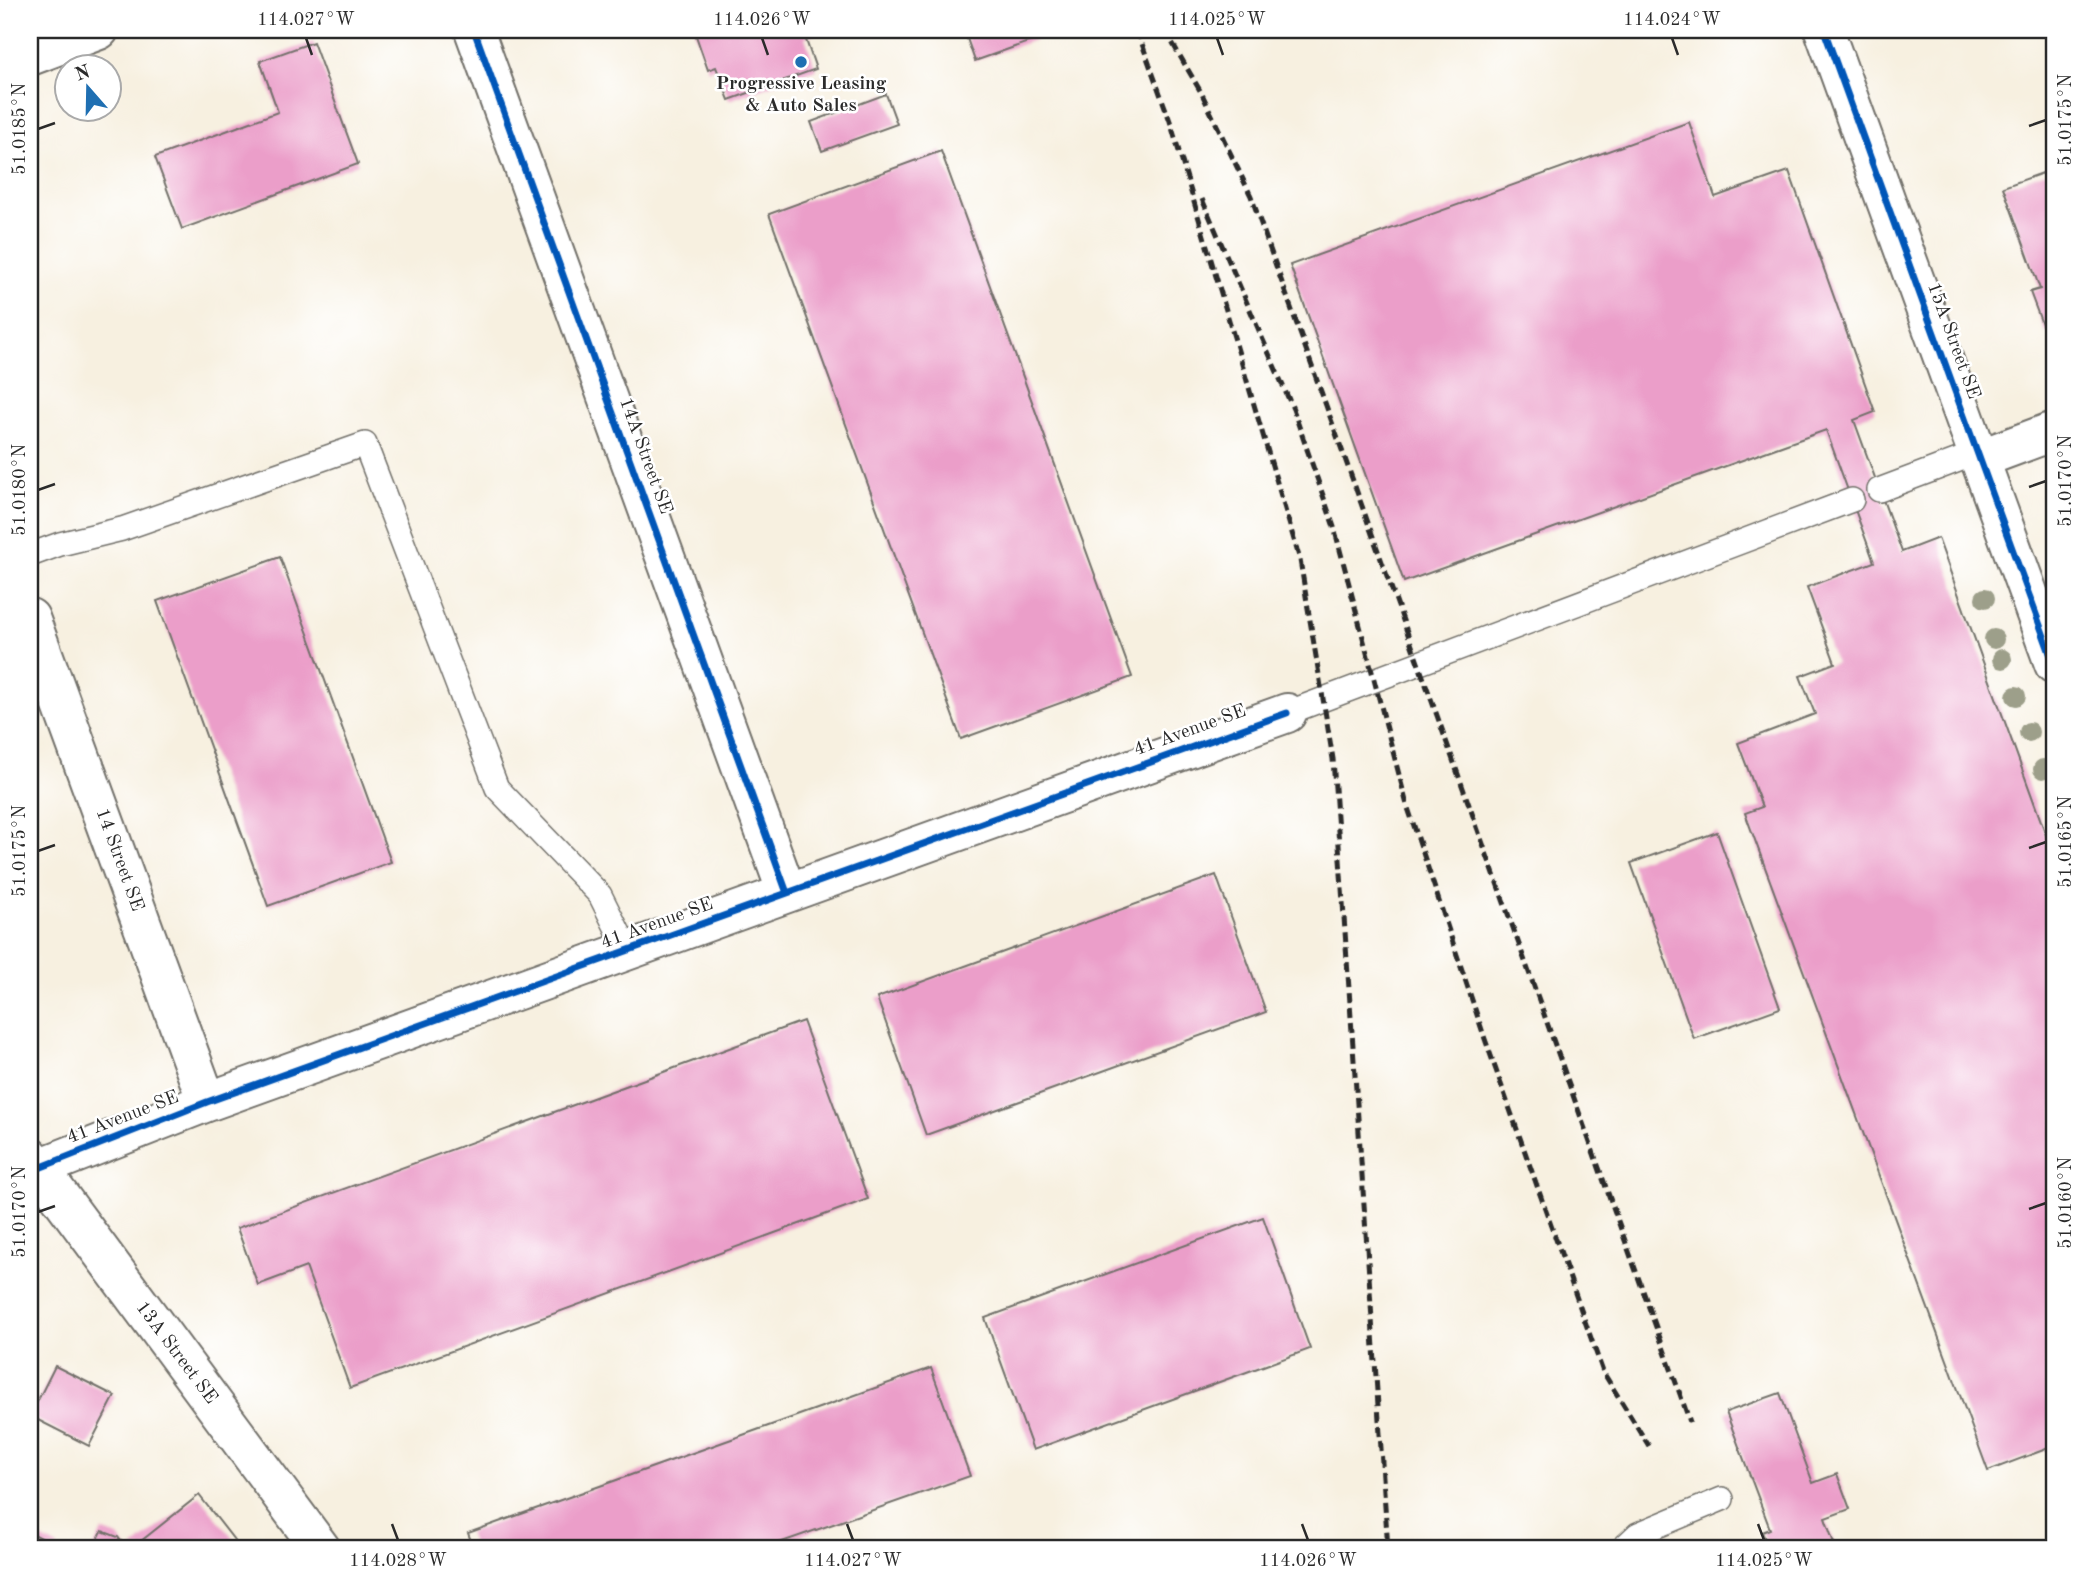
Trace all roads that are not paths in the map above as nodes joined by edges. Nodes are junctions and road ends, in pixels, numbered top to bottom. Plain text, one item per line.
1 (99, 30) edge
2 (474, 30) edge
3 (1824, 30) edge
4 (30, 55) edge
5 (2054, 431) edge
6 (1978, 456) junction
7 (1879, 490) dead end
8 (1852, 500) dead end
9 (30, 555) edge
10 (30, 618) edge
11 (2054, 664) edge
12 (1287, 713) joint
13 (787, 893) junction
14 (628, 951) junction
15 (207, 1102) junction
16 (33, 1165) edge
17 (1721, 1499) dead end
18 (321, 1549) edge
19 (1622, 1549) edge

1 - 4 street
2 - 13 street, 14A Street SE
3 - 6 street, 15A Street SE
5 - 6 street
6 - 7 lane
6 - 11 street, 15A Street SE
8 - 12 lane
9 - 14 lane
10 - 15 street, 14 Street SE
12 - 13 street, 41 Avenue SE
13 - 14 street, 41 Avenue SE
14 - 15 street, 41 Avenue SE
15 - 16 street, 41 Avenue SE
16 - 18 street, 13A Street SE
17 - 19 lane

